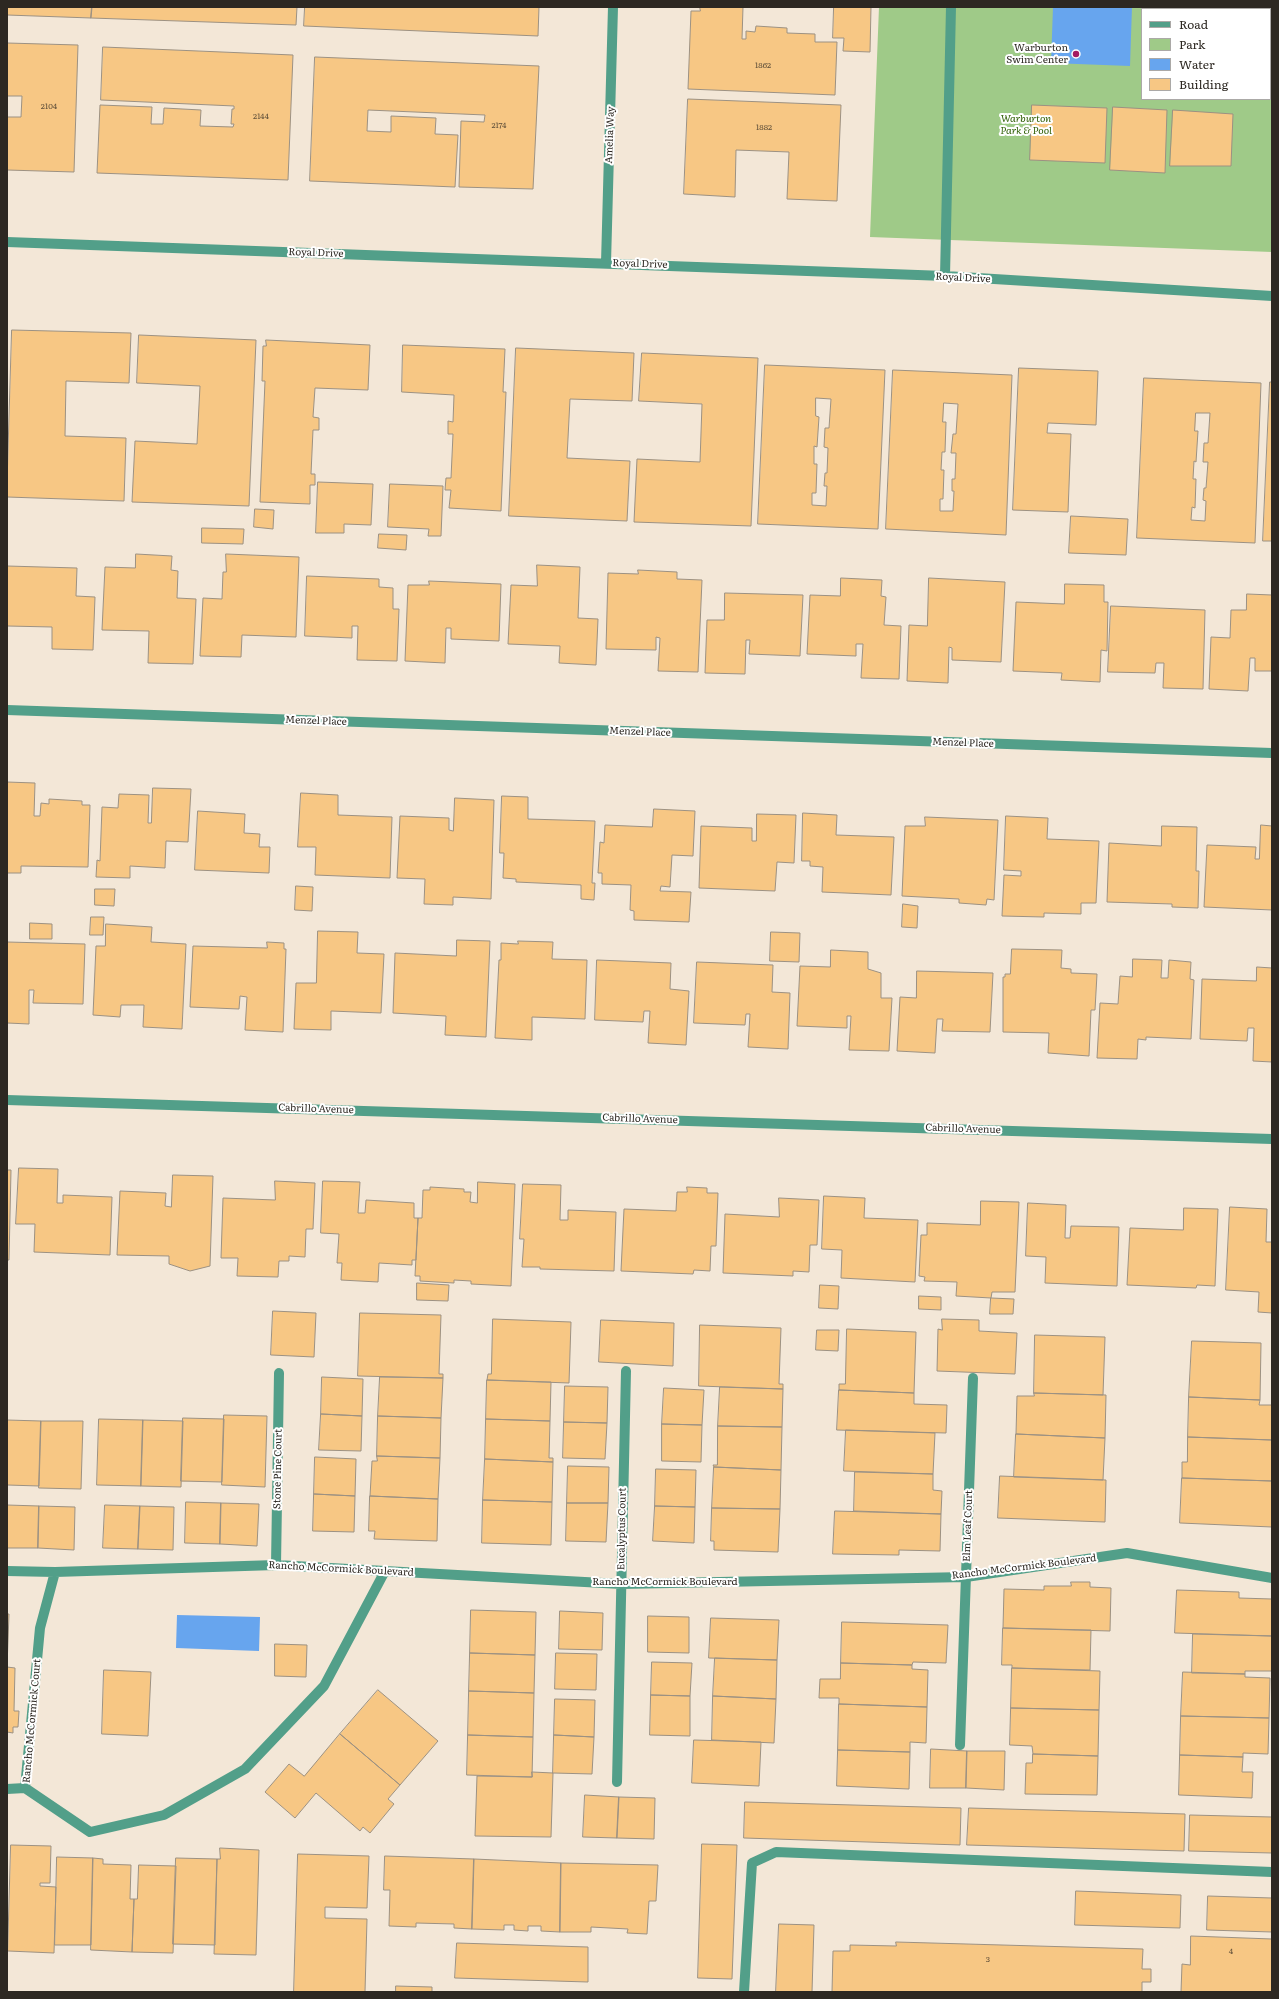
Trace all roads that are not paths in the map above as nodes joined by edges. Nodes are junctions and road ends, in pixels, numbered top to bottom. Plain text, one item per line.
1 (613, 7) edge
2 (951, 7) edge
3 (7, 242) edge
4 (606, 263) junction
5 (945, 276) junction
6 (1272, 296) edge
7 (7, 710) edge
8 (1272, 754) edge
9 (7, 1100) edge
10 (1272, 1139) edge
11 (626, 1371) dead end
12 (280, 1373) dead end
13 (973, 1378) dead end
14 (276, 1565) junction
15 (7, 1571) edge
16 (385, 1571) junction
17 (55, 1572) junction
18 (966, 1577) junction
19 (1272, 1578) edge
20 (621, 1584) junction
21 (960, 1745) dead end
22 (617, 1782) dead end
23 (25, 1788) junction
24 (7, 1789) edge
25 (1272, 1872) edge
26 (744, 1992) edge

1 - 4 street, Amelia Way
2 - 5 street
3 - 4 street, Royal Drive
4 - 5 street, Royal Drive
5 - 6 street, Royal Drive
7 - 8 street, Menzel Place
9 - 10 street, Cabrillo Avenue
11 - 20 street, Eucalyptus Court
12 - 14 street, Stone Pine Court
13 - 18 street, Elm Leaf Court
14 - 16 street, Rancho McCormick Boulevard
14 - 17 street, Rancho McCormick Boulevard
15 - 17 street, Rancho McCormick Boulevard
16 - 20 street, Rancho McCormick Boulevard
16 - 23 street, Rancho McCormick Court
17 - 23 street, Rancho McCormick Court
18 - 19 street, Rancho McCormick Boulevard
18 - 20 street, Rancho McCormick Boulevard
18 - 21 street, Elm Leaf Court
20 - 22 street, Eucalyptus Court
23 - 24 street
25 - 26 street

